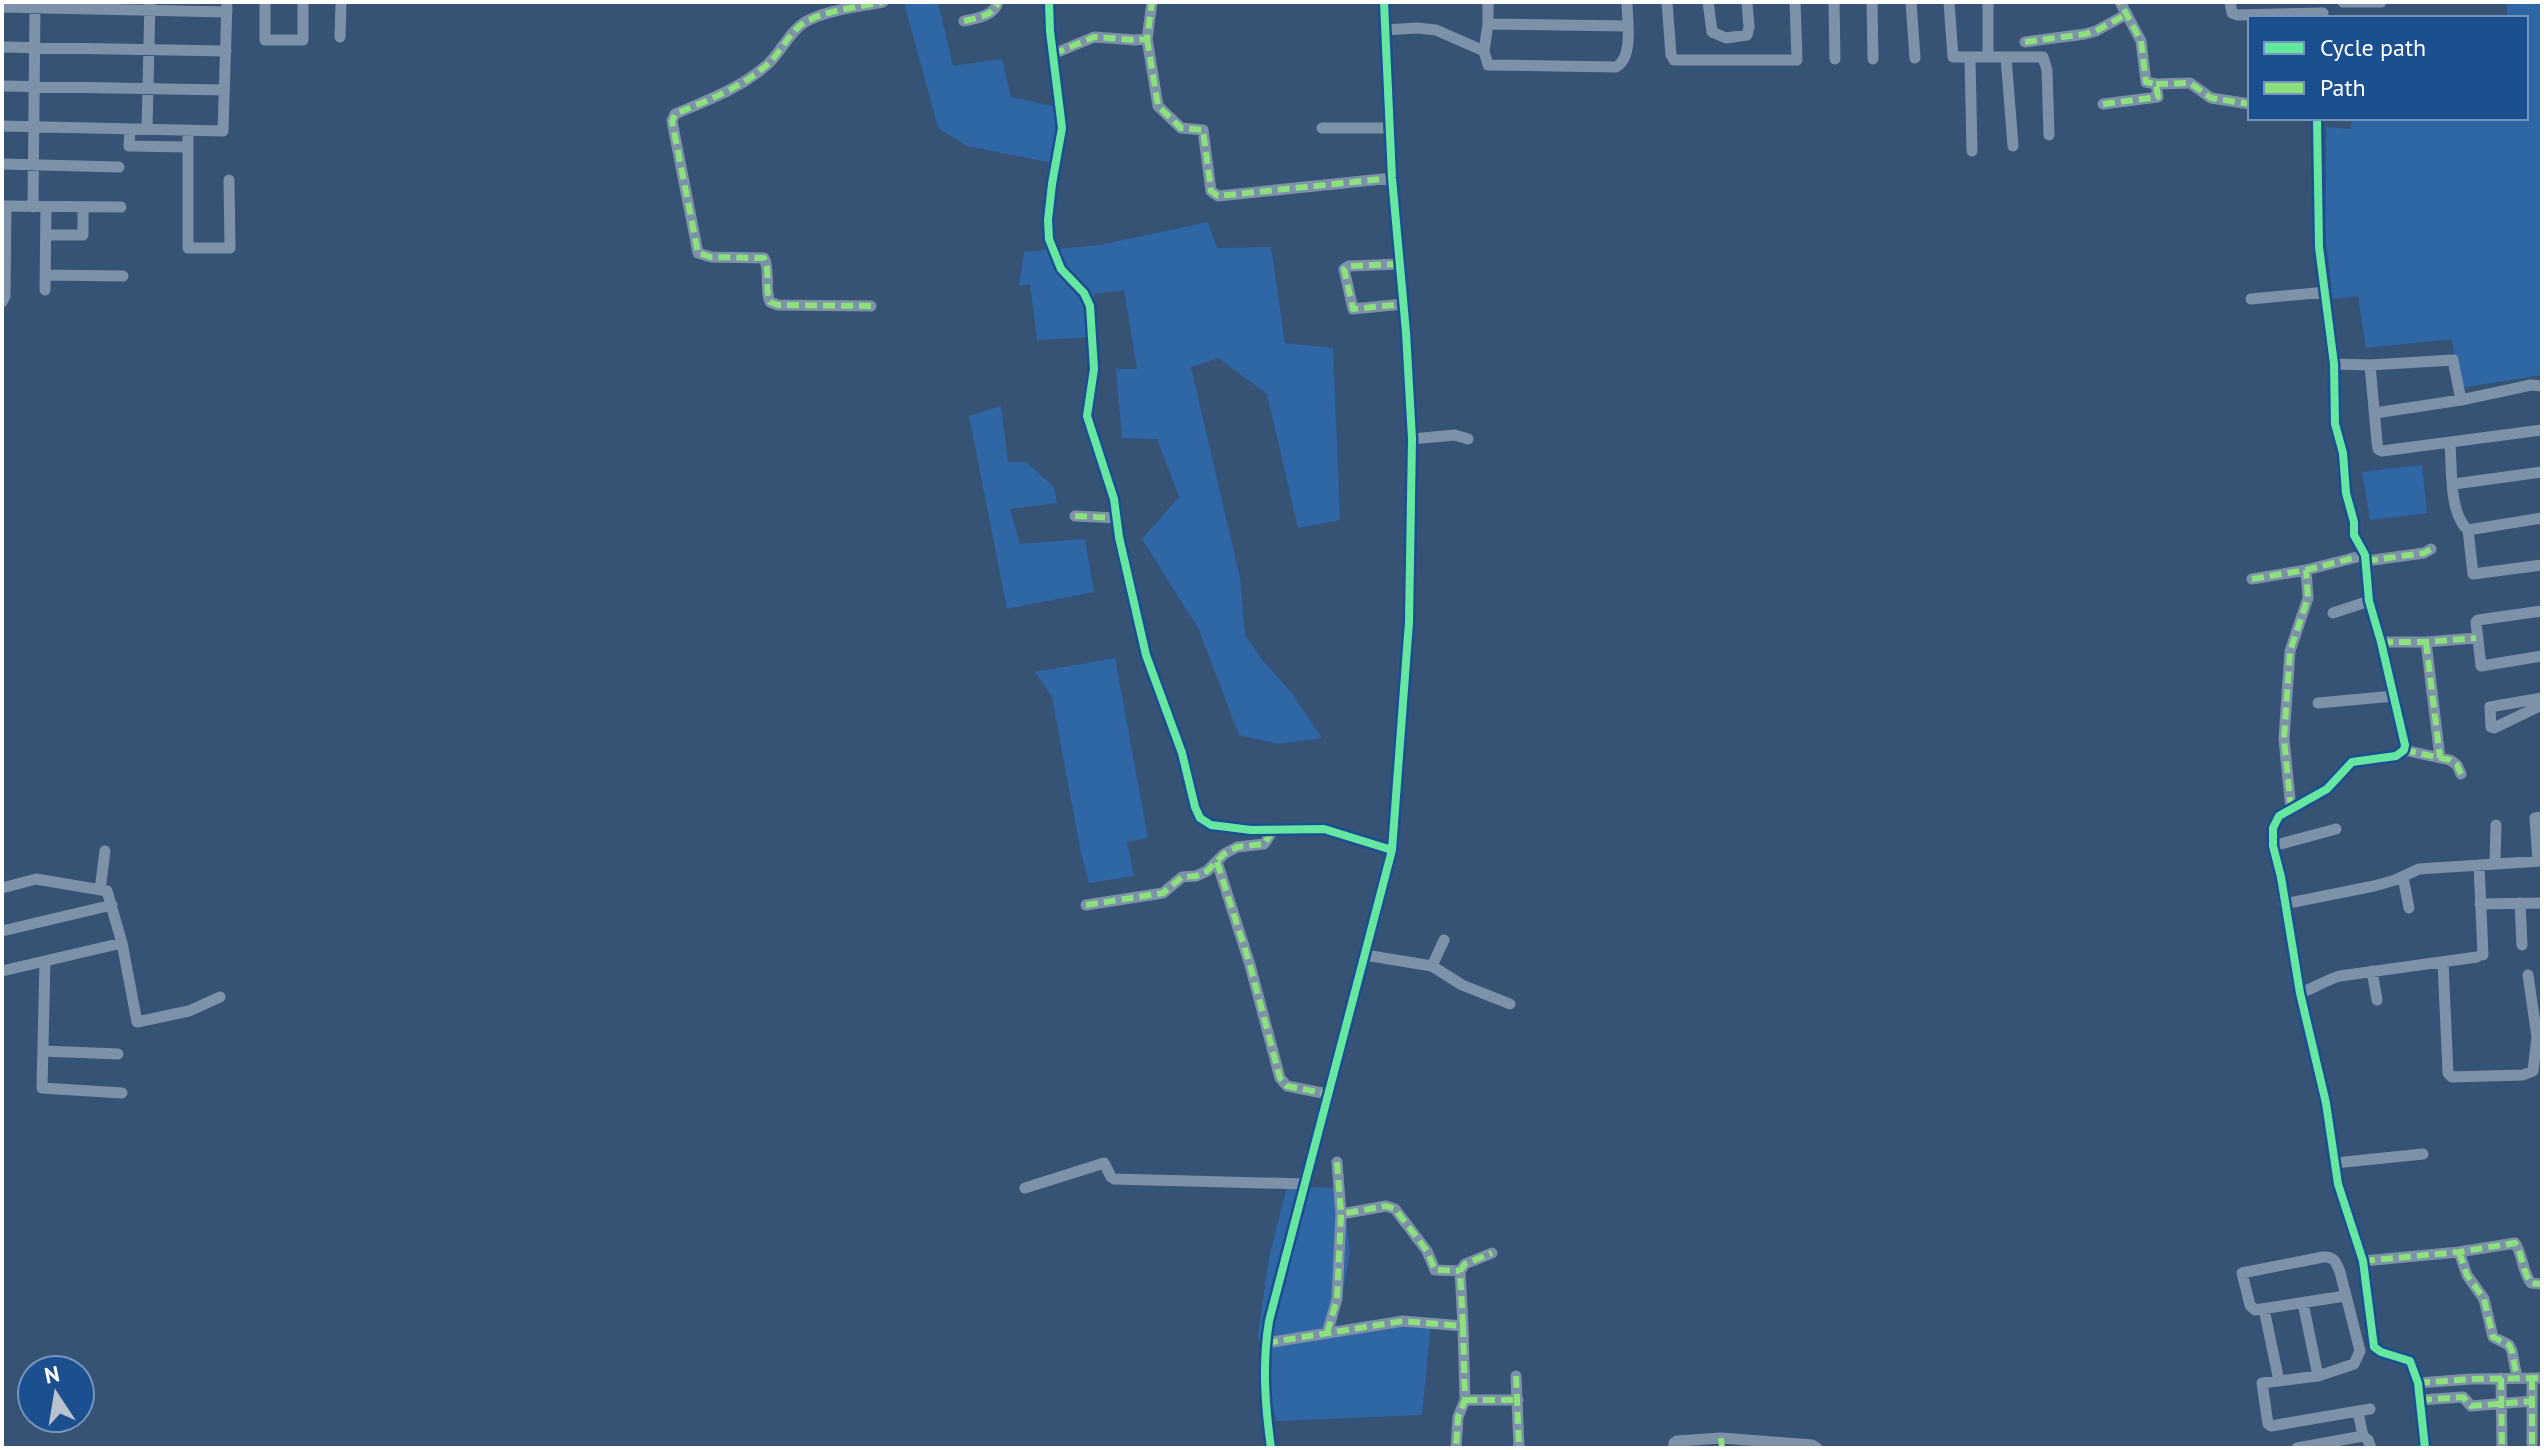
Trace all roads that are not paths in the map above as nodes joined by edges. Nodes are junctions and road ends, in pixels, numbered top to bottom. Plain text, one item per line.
1 (265, 2) edge
2 (303, 2) edge
3 (341, 2) edge
4 (883, 2) edge
5 (998, 2) edge
6 (1049, 2) edge
7 (1152, 2) edge
8 (1384, 2) edge
9 (1488, 2) edge
10 (1627, 2) edge
11 (1667, 2) edge
12 (1708, 2) edge
13 (1747, 2) edge
14 (1795, 2) edge
15 (1834, 2) edge
16 (1872, 2) edge
17 (1911, 2) edge
18 (1949, 2) edge
19 (1988, 2) edge
20 (2120, 2) edge
21 (2230, 2) edge
22 (2343, 2) edge
23 (2381, 2) edge
24 (35, 5) edge
25 (75, 5) edge
26 (113, 5) edge
27 (150, 6) edge
28 (189, 6) edge
29 (2, 7) edge
30 (227, 7) edge
31 (2323, 11) edge
32 (2127, 14) junction
33 (964, 21) dead end
34 (1488, 24) junction
35 (1627, 26) junction
36 (1385, 30) junction
37 (340, 37) dead end
38 (1147, 39) junction
39 (2025, 42) dead end
40 (2, 47) edge
41 (34, 47) junction
42 (149, 50) junction
43 (226, 51) junction
44 (1484, 51) junction
45 (1053, 54) junction
46 (1988, 57) junction
47 (2006, 57) junction
48 (1915, 58) dead end
49 (1970, 58) junction
50 (1835, 59) dead end
51 (1873, 59) dead end
52 (2156, 84) junction
53 (2, 86) edge
54 (33, 86) junction
55 (148, 89) junction
56 (224, 90) junction
57 (2103, 104) dead end
58 (2248, 104) edge
59 (2317, 120) edge
60 (2, 126) edge
61 (34, 126) junction
62 (1322, 128) dead end
63 (1389, 128) junction
64 (130, 129) junction
65 (147, 129) junction
66 (188, 130) junction
67 (2049, 135) dead end
68 (2013, 146) dead end
69 (188, 147) junction
70 (1972, 151) dead end
71 (2, 164) edge
72 (33, 165) junction
73 (119, 167) dead end
74 (1392, 178) junction
75 (229, 180) dead end
76 (4, 206) edge
77 (33, 207) junction
78 (46, 207) junction
79 (83, 207) junction
80 (121, 207) dead end
81 (46, 235) junction
82 (1399, 264) junction
83 (45, 275) junction
84 (123, 276) dead end
85 (45, 290) dead end
86 (2326, 292) junction
87 (2251, 299) dead end
88 (2, 302) edge
89 (1403, 304) junction
90 (871, 306) dead end
91 (2334, 364) junction
92 (2370, 365) junction
93 (2542, 386) edge
94 (2461, 400) junction
95 (2375, 413) junction
96 (2542, 430) edge
97 (1412, 439) junction
98 (1468, 439) dead end
99 (2450, 444) junction
100 (2542, 472) edge
101 (2454, 484) junction
102 (1075, 516) dead end
103 (1117, 518) junction
104 (2542, 518) edge
105 (2468, 530) junction
106 (2431, 549) dead end
107 (2366, 558) junction
108 (2542, 565) edge
109 (2306, 570) junction
110 (2252, 579) dead end
111 (2369, 601) junction
112 (2542, 611) edge
113 (2333, 613) dead end
114 (2476, 638) junction
115 (2381, 642) junction
116 (2426, 642) junction
117 (2542, 656) edge
118 (2394, 696) junction
119 (2542, 698) edge
120 (2318, 703) dead end
121 (2542, 705) edge
122 (2404, 750) junction
123 (2440, 758) junction
124 (2461, 774) dead end
125 (2291, 809) junction
126 (2542, 817) edge
127 (2496, 825) dead end
128 (1274, 829) junction
129 (2336, 829) dead end
130 (2273, 846) junction
131 (1392, 850) junction
132 (105, 851) dead end
133 (2540, 861) edge
134 (1217, 862) junction
135 (2495, 864) junction
136 (2479, 865) junction
137 (2403, 877) junction
138 (2, 888) edge
139 (100, 890) junction
140 (2520, 903) junction
141 (2542, 903) edge
142 (2284, 904) junction
143 (2480, 904) junction
144 (112, 905) junction
145 (1086, 905) dead end
146 (2409, 908) dead end
147 (2, 931) edge
148 (1444, 940) dead end
149 (122, 943) junction
150 (2522, 945) dead end
151 (1365, 955) junction
152 (45, 961) junction
153 (2443, 962) junction
154 (1432, 966) junction
155 (2, 971) edge
156 (2372, 971) junction
157 (2528, 975) dead end
158 (2300, 993) junction
159 (220, 997) dead end
160 (2377, 1000) dead end
161 (1510, 1004) dead end
162 (43, 1051) junction
163 (118, 1054) dead end
164 (122, 1093) dead end
165 (1328, 1094) junction
166 (2423, 1154) dead end
167 (1337, 1162) dead end
168 (2335, 1163) junction
169 (1305, 1184) junction
170 (1025, 1188) dead end
171 (1341, 1214) junction
172 (2459, 1252) junction
173 (1492, 1253) dead end
174 (2363, 1261) junction
175 (1460, 1271) junction
176 (2542, 1284) edge
177 (2345, 1296) junction
178 (2303, 1303) junction
179 (2264, 1309) junction
180 (1463, 1326) junction
181 (1327, 1333) junction
182 (1266, 1343) junction
183 (2374, 1347) junction
184 (2360, 1351) junction
185 (1516, 1376) dead end
186 (2318, 1376) junction
187 (2501, 1378) junction
188 (2517, 1378) junction
189 (2537, 1378) edge
190 (2279, 1381) junction
191 (2418, 1383) junction
192 (1465, 1400) junction
193 (1518, 1400) junction
194 (2420, 1400) junction
195 (2532, 1401) junction
196 (2500, 1404) junction
197 (2363, 1436) junction
198 (1722, 1443) edge
199 (1766, 1444) edge
200 (2532, 1444) dead end
201 (1271, 1448) edge
202 (1456, 1448) edge
203 (1519, 1448) edge
204 (1674, 1448) edge
205 (1817, 1448) edge
206 (2297, 1448) edge
207 (2371, 1448) edge
208 (2425, 1448) edge
209 (2502, 1448) edge

1 - 2 street
3 - 37 street
4 - 90 street
5 - 33 street
6 - 45 street
7 - 38 street
8 - 36 street
9 - 34 street
10 - 35 street
11 - 14 street
12 - 13 street
15 - 50 street
16 - 51 street
17 - 48 street
18 - 49 street
19 - 46 street
20 - 32 street
21 - 31 street
22 - 23 street
24 - 25 street
24 - 29 street
24 - 41 street
25 - 26 street
26 - 27 street
27 - 28 street
27 - 42 street
28 - 30 street
30 - 43 street
32 - 39 street
32 - 52 street
34 - 35 street
34 - 44 street
35 - 44 street
36 - 44 street
36 - 63 street
38 - 45 street
38 - 74 street
40 - 41 street
41 - 42 street
41 - 54 street
42 - 43 street
42 - 55 street
43 - 56 street
45 - 103 street
46 - 47 street
46 - 49 street
47 - 67 street
47 - 68 street
49 - 70 street
52 - 57 street
52 - 58 street
53 - 54 street
54 - 55 street
54 - 61 street
55 - 56 street
55 - 65 street
56 - 66 street
59 - 86 street
60 - 61 street
61 - 64 street
61 - 72 street
62 - 63 street
63 - 74 street
64 - 65 street
64 - 69 street
65 - 66 street
66 - 69 street
69 - 75 street
71 - 72 street
72 - 73 street
72 - 77 street
74 - 82 street
76 - 77 street
76 - 88 street
77 - 78 street
78 - 79 street
78 - 81 street
79 - 80 street
79 - 81 street
81 - 83 street
82 - 89 street
82 - 89 street
83 - 84 street
83 - 85 street
86 - 87 street
86 - 91 street
89 - 97 street
91 - 92 street
91 - 107 street
92 - 94 street
92 - 95 street
93 - 94 street
94 - 95 street
95 - 99 street
96 - 99 street
97 - 98 street
97 - 131 street
99 - 101 street
100 - 101 street
101 - 105 street
102 - 103 street
103 - 128 street
104 - 105 street
105 - 108 street
106 - 107 street
107 - 109 street
107 - 111 street
109 - 110 street
109 - 125 street
111 - 113 street
111 - 115 street
112 - 114 street
114 - 116 street
114 - 117 street
115 - 116 street
115 - 118 street
116 - 123 street
118 - 120 street
118 - 122 street
119 - 121 street
122 - 123 street
122 - 125 street
123 - 124 street
125 - 130 street
126 - 133 street
127 - 135 street
128 - 131 street
128 - 134 street
129 - 130 street
130 - 142 street
131 - 151 street
132 - 139 street
133 - 135 street
134 - 145 street
134 - 165 street
135 - 136 street
136 - 137 street
136 - 143 street
137 - 142 street
137 - 146 street
138 - 139 street
139 - 144 street
140 - 141 street
140 - 143 street
140 - 150 street
142 - 158 street
143 - 153 street
144 - 147 street
144 - 149 street
148 - 154 street
149 - 152 street
149 - 159 street
151 - 154 street
151 - 165 street
152 - 155 street
152 - 162 street
153 - 156 street
153 - 157 street
154 - 161 street
156 - 158 street
156 - 160 street
158 - 168 street
162 - 163 street
162 - 164 street
165 - 169 street
166 - 168 street
167 - 171 street
168 - 174 street
169 - 170 street
169 - 182 street
171 - 175 street
171 - 181 street
172 - 174 street
172 - 176 street
172 - 188 street
173 - 175 street
174 - 183 street
175 - 180 street
177 - 178 street
177 - 179 street
177 - 184 street
178 - 179 street
178 - 186 street
179 - 190 street
180 - 181 street
180 - 192 street
181 - 182 street
182 - 201 street
183 - 184 street
183 - 191 street
184 - 186 street
185 - 193 street
186 - 190 street
187 - 188 street
187 - 191 street
187 - 196 street
188 - 189 street
189 - 195 street
190 - 197 street
191 - 194 street
192 - 193 street
192 - 202 street
193 - 203 street
194 - 196 street
194 - 208 street
195 - 196 street
195 - 200 street
196 - 209 street
197 - 206 street
197 - 207 street
198 - 199 street
198 - 204 street
199 - 205 street

